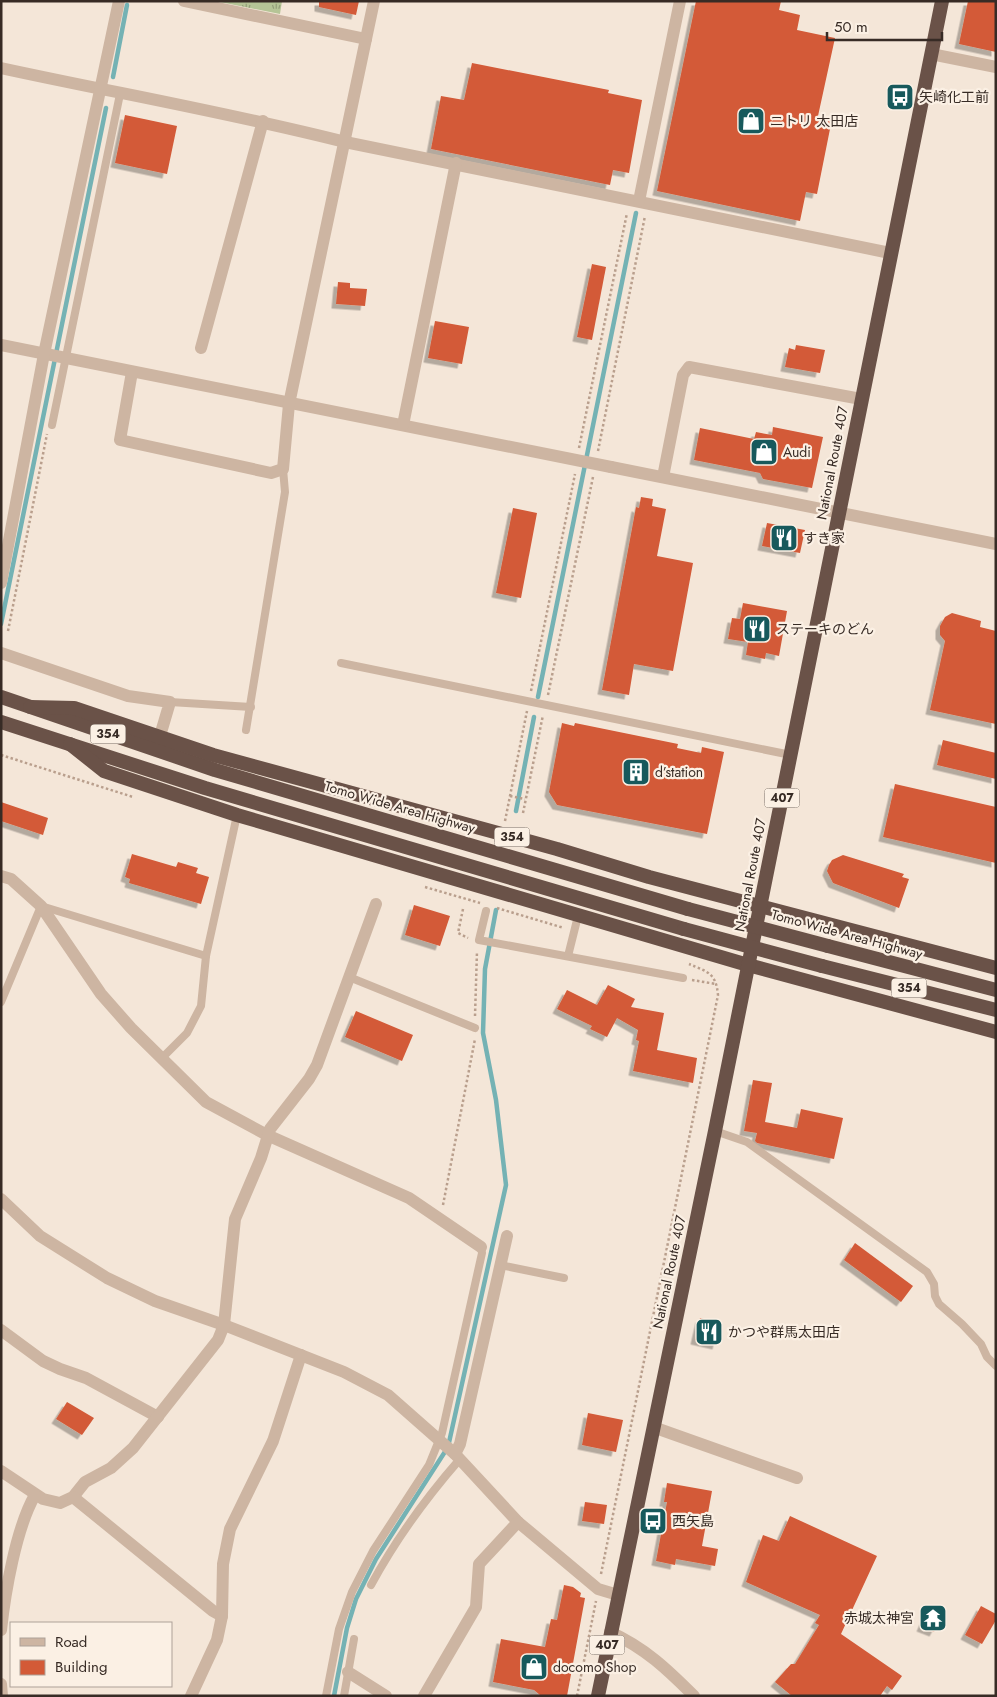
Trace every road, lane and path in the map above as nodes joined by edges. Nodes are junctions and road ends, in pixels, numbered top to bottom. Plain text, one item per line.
1 (119, 1) edge
2 (184, 1) edge
3 (374, 1) edge
4 (680, 1) edge
5 (942, 1) edge
6 (366, 39) junction
7 (931, 54) junction
8 (996, 67) edge
9 (1, 68) edge
10 (100, 90) junction
11 (120, 94) junction
12 (262, 121) junction
13 (345, 142) junction
14 (456, 163) junction
15 (639, 201) junction
16 (627, 212) dead end
17 (645, 214) dead end
18 (890, 253) junction
19 (1, 345) edge
20 (201, 348) dead end
21 (44, 354) junction
22 (67, 359) junction
23 (132, 372) junction
24 (861, 399) junction
25 (289, 404) junction
26 (52, 425) joint
27 (403, 425) junction
28 (579, 452) dead end
29 (597, 455) dead end
30 (283, 469) junction
31 (575, 470) dead end
32 (594, 473) dead end
33 (663, 477) junction
34 (838, 514) junction
35 (996, 544) edge
36 (1, 583) edge
37 (8, 631) dead end
38 (1, 653) edge
39 (341, 663) dead end
40 (1, 697) edge
41 (170, 702) junction
42 (529, 702) junction
43 (546, 705) junction
44 (251, 707) junction
45 (1, 722) edge
46 (246, 730) dead end
47 (70, 744) junction
48 (157, 744) junction
49 (1, 755) edge
50 (791, 756) junction
51 (510, 796) junction
52 (134, 798) dead end
53 (525, 799) junction
54 (523, 812) dead end
55 (237, 815) junction
56 (505, 821) dead end
57 (1, 876) edge
58 (423, 886) dead end
59 (376, 904) dead end
60 (42, 906) junction
61 (759, 907) junction
62 (486, 908) joint
63 (494, 908) dead end
64 (463, 909) dead end
65 (578, 916) junction
66 (573, 930) junction
67 (470, 938) dead end
68 (206, 956) junction
69 (568, 956) junction
70 (689, 964) dead end
71 (748, 965) junction
72 (996, 968) edge
73 (349, 977) junction
74 (683, 978) joint
75 (717, 984) junction
76 (996, 990) edge
77 (1, 1002) edge
78 (996, 1010) edge
79 (475, 1028) dead end
80 (996, 1032) edge
81 (162, 1058) junction
82 (465, 1093) dead end
83 (714, 1131) junction
84 (267, 1135) junction
85 (1, 1199) edge
86 (437, 1217) junction
87 (507, 1236) dead end
88 (481, 1247) joint
89 (500, 1265) junction
90 (564, 1278) dead end
91 (224, 1325) junction
92 (1, 1330) edge
93 (300, 1354) junction
94 (996, 1366) edge
95 (158, 1417) junction
96 (653, 1427) junction
97 (440, 1440) junction
98 (458, 1456) junction
99 (1, 1471) edge
100 (797, 1478) dead end
101 (35, 1495) junction
102 (73, 1497) junction
103 (518, 1522) junction
104 (372, 1586) dead end
105 (598, 1589) junction
106 (618, 1595) junction
107 (222, 1616) junction
108 (1, 1630) edge
109 (610, 1632) junction
110 (354, 1639) dead end
111 (348, 1672) junction
112 (1, 1684) edge
113 (2, 1696) edge
114 (191, 1696) edge
115 (326, 1696) edge
116 (344, 1696) edge
117 (386, 1696) edge
118 (424, 1696) edge
119 (577, 1696) edge
120 (598, 1696) edge
121 (694, 1696) edge

1 - 10 street
2 - 6 street
3 - 6 street
4 - 15 street
5 - 7 highway, National Route 407 / 407
6 - 13 street
7 - 8 street
7 - 18 highway, National Route 407 / 407
9 - 10 street
10 - 11 street
10 - 21 street
11 - 12 street
11 - 22 lane
12 - 13 street
12 - 20 street
13 - 14 street
13 - 25 street
14 - 15 street
14 - 27 street
15 - 18 street
16 - 28 path
17 - 29 path
18 - 24 highway, National Route 407 / 407
19 - 21 street
21 - 22 street
21 - 36 street
22 - 23 street
22 - 26 lane
23 - 25 street
23 - 30 street
24 - 33 street
24 - 34 highway, National Route 407 / 407
25 - 27 street
25 - 30 street
26 - 37 path
27 - 33 street
30 - 44 lane
31 - 42 path
32 - 43 path
33 - 34 street
34 - 35 street
34 - 50 highway, National Route 407 / 407
38 - 41 street
39 - 42 lane
40 - 48 highway, 354
41 - 44 lane
41 - 48 street
42 - 43 lane
42 - 51 path
43 - 50 lane
43 - 53 path
44 - 46 lane
45 - 47 highway, 354
47 - 55 highway, 354
47 - 78 highway, 354, bridge
48 - 61 highway, 354
48 - 76 highway, Tomo Wide Area Highway / 354, bridge
49 - 52 path
50 - 61 highway, National Route 407 / 407
51 - 53 path
51 - 56 path
53 - 54 path
55 - 65 highway, 354
55 - 68 lane
57 - 60 street
58 - 62 path
59 - 73 street
60 - 68 lane
60 - 77 lane
60 - 81 street
61 - 71 highway, National Route 407 / 407
61 - 72 highway, 354
62 - 69 lane
63 - 66 path
64 - 67 path
65 - 66 lane
65 - 71 highway, 354
66 - 69 lane
68 - 81 lane
69 - 74 lane
70 - 75 path
71 - 80 highway, 354
71 - 83 highway, National Route 407 / 407
73 - 79 lane
73 - 84 street
74 - 75 path
75 - 105 path
81 - 84 street
82 - 86 path
83 - 94 lane
83 - 96 highway, National Route 407 / 407
84 - 86 street
84 - 91 street
85 - 91 street
86 - 88 street
87 - 89 street
88 - 97 lane
89 - 90 lane
89 - 98 street
91 - 93 street
91 - 95 street
92 - 95 street
93 - 97 street
93 - 107 street
95 - 102 street
96 - 100 street
96 - 106 highway, National Route 407 / 407
97 - 98 street
97 - 115 lane
98 - 103 street
98 - 104 lane
99 - 101 street
101 - 102 street
101 - 108 street
102 - 107 street
103 - 105 street
103 - 118 street
105 - 106 street
105 - 119 path
106 - 109 highway, National Route 407 / 407
107 - 114 street
109 - 120 highway, National Route 407 / 407
109 - 121 street
110 - 111 lane
111 - 116 lane
111 - 117 street
112 - 113 street

